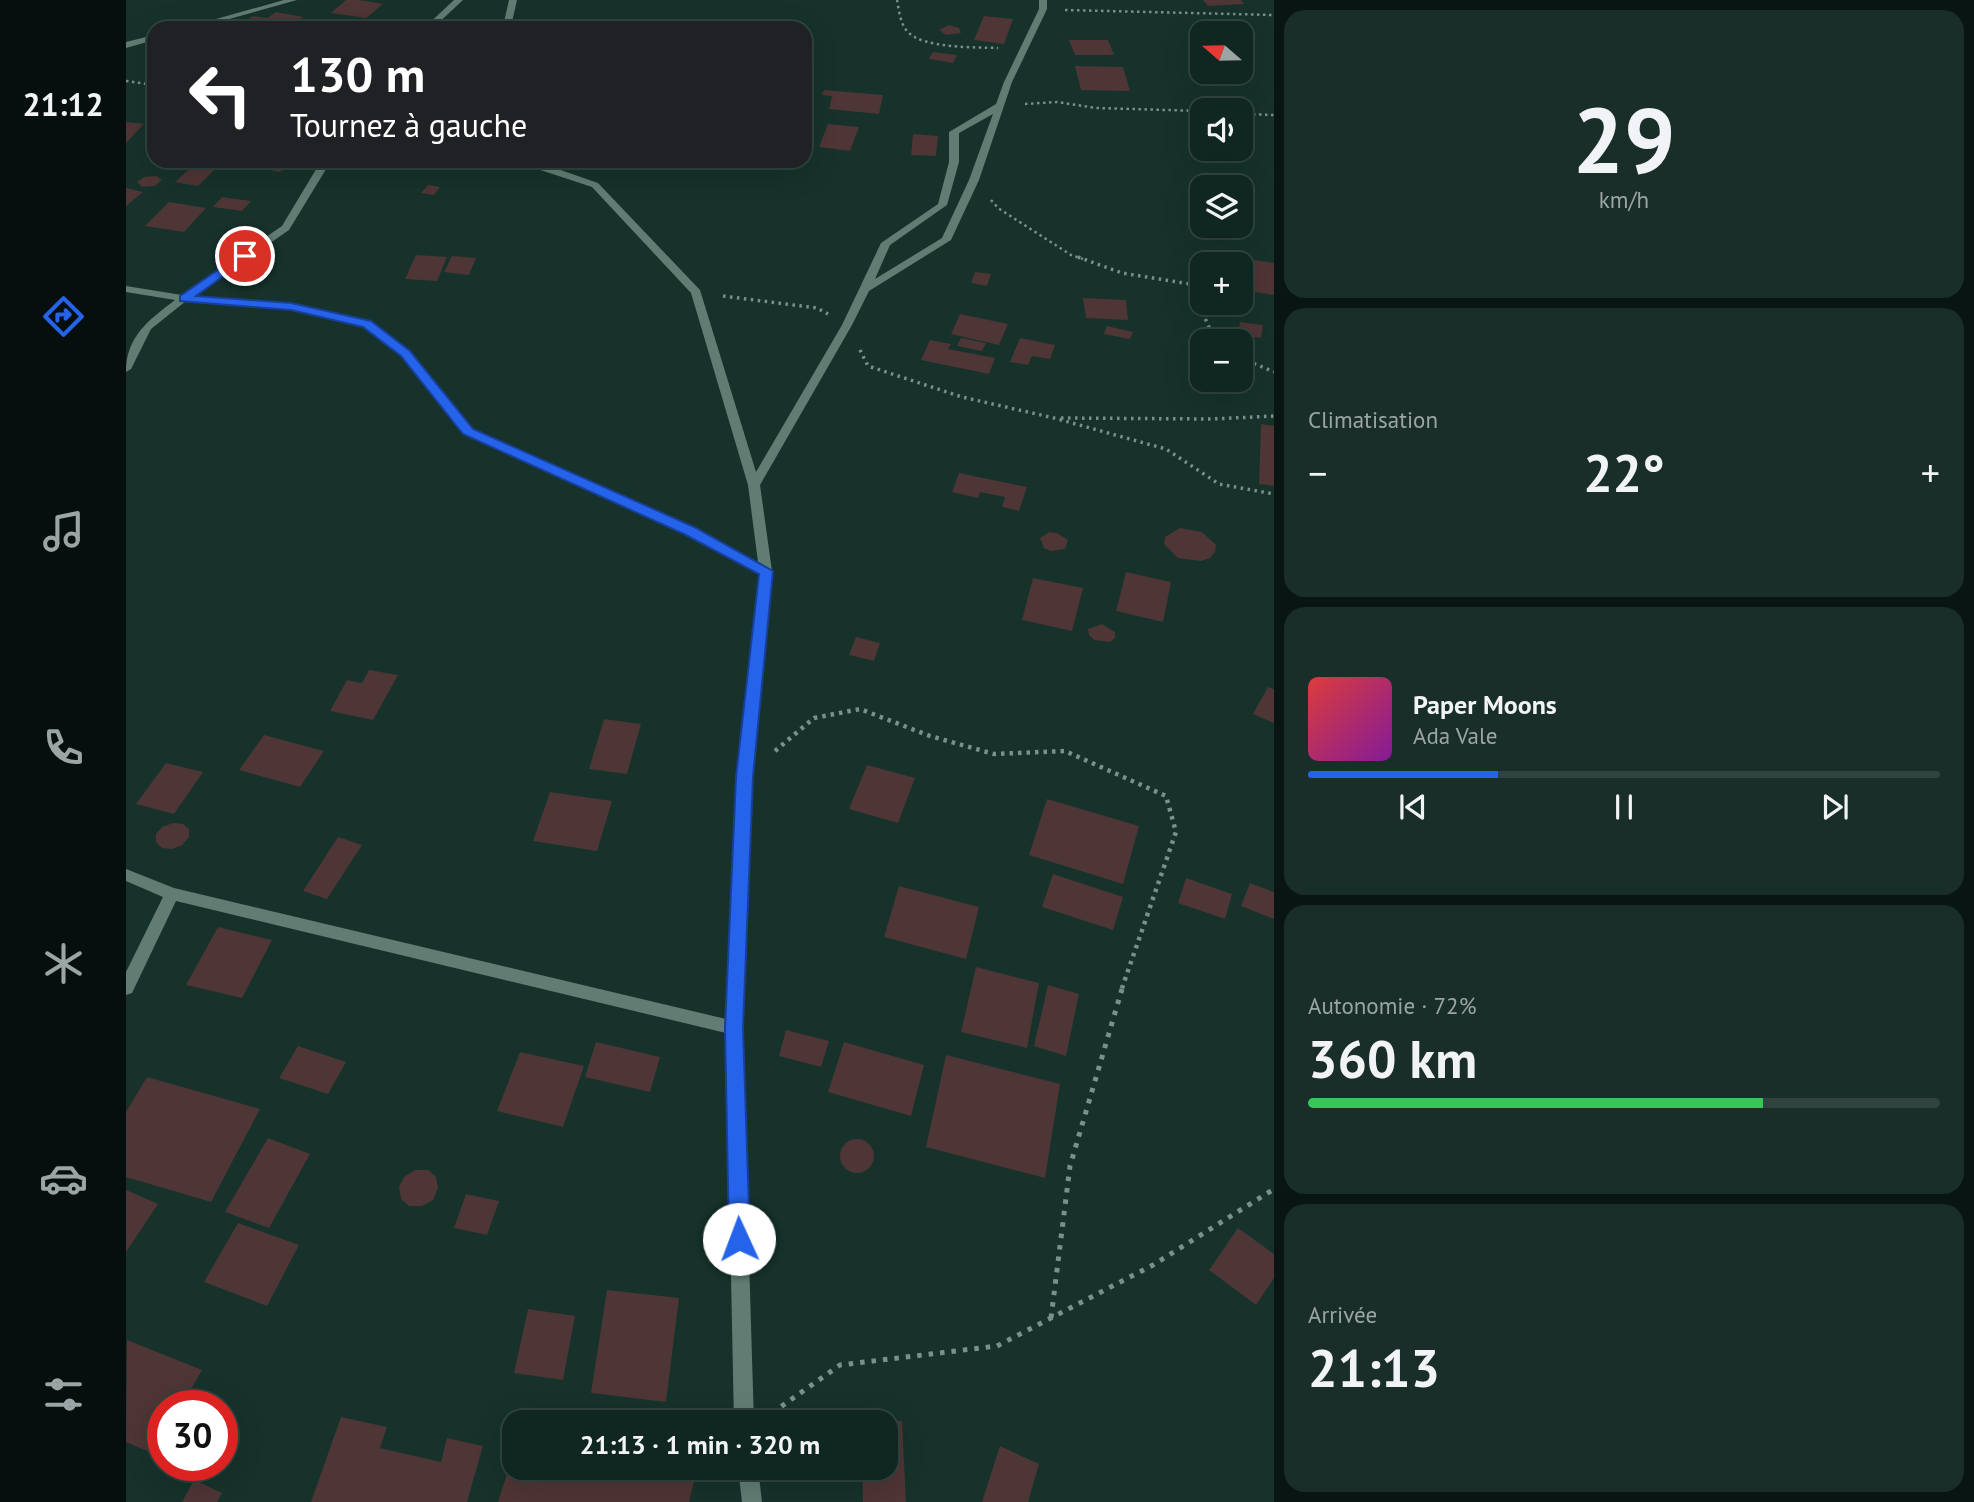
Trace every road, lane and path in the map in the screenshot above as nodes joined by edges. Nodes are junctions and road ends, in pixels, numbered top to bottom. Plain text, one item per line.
1 (293, 0) edge
2 (459, 0) edge
3 (513, 0) edge
4 (897, 0) edge
5 (1043, 4) edge
6 (1274, 15) edge
7 (214, 21) edge
8 (436, 21) edge
9 (508, 21) edge
10 (147, 39) edge
11 (126, 45) edge
12 (1024, 50) junction
13 (126, 81) edge
14 (147, 84) edge
15 (1000, 104) junction
16 (1190, 111) edge
17 (1253, 114) edge
18 (1274, 115) edge
19 (323, 168) edge
20 (546, 168) edge
21 (974, 180) junction
22 (126, 289) edge
23 (865, 289) junction
24 (696, 292) junction
25 (184, 298) junction
26 (847, 325) junction
27 (1210, 329) edge
28 (1253, 363) edge
29 (126, 369) edge
30 (1274, 372) edge
31 (1274, 416) edge
32 (1054, 418) junction
33 (754, 485) junction
34 (1274, 494) edge
35 (766, 571) junction
36 (744, 777) junction
37 (126, 876) edge
38 (172, 894) junction
39 (126, 988) edge
40 (734, 1028) junction
41 (1274, 1189) edge
42 (1051, 1318) junction
43 (744, 1410) edge
44 (776, 1410) edge
45 (749, 1480) edge
46 (751, 1502) edge

1 - 7 street
2 - 8 street
3 - 9 street
4 - 12 path
5 - 6 path
5 - 12 street
10 - 11 street
12 - 15 street
13 - 14 path
15 - 16 path
15 - 21 street
15 - 23 street
17 - 18 path
19 - 25 street
20 - 24 street
21 - 23 street
21 - 27 path
22 - 25 street
23 - 26 street
24 - 26 path
24 - 33 street
25 - 29 street
25 - 35 street
26 - 32 path
26 - 33 street
28 - 30 path
31 - 32 path
32 - 34 path
33 - 35 street
35 - 36 street
36 - 40 street
36 - 42 path
37 - 38 street
38 - 39 street
38 - 40 street
40 - 43 street
41 - 42 path
42 - 44 path
45 - 46 street

